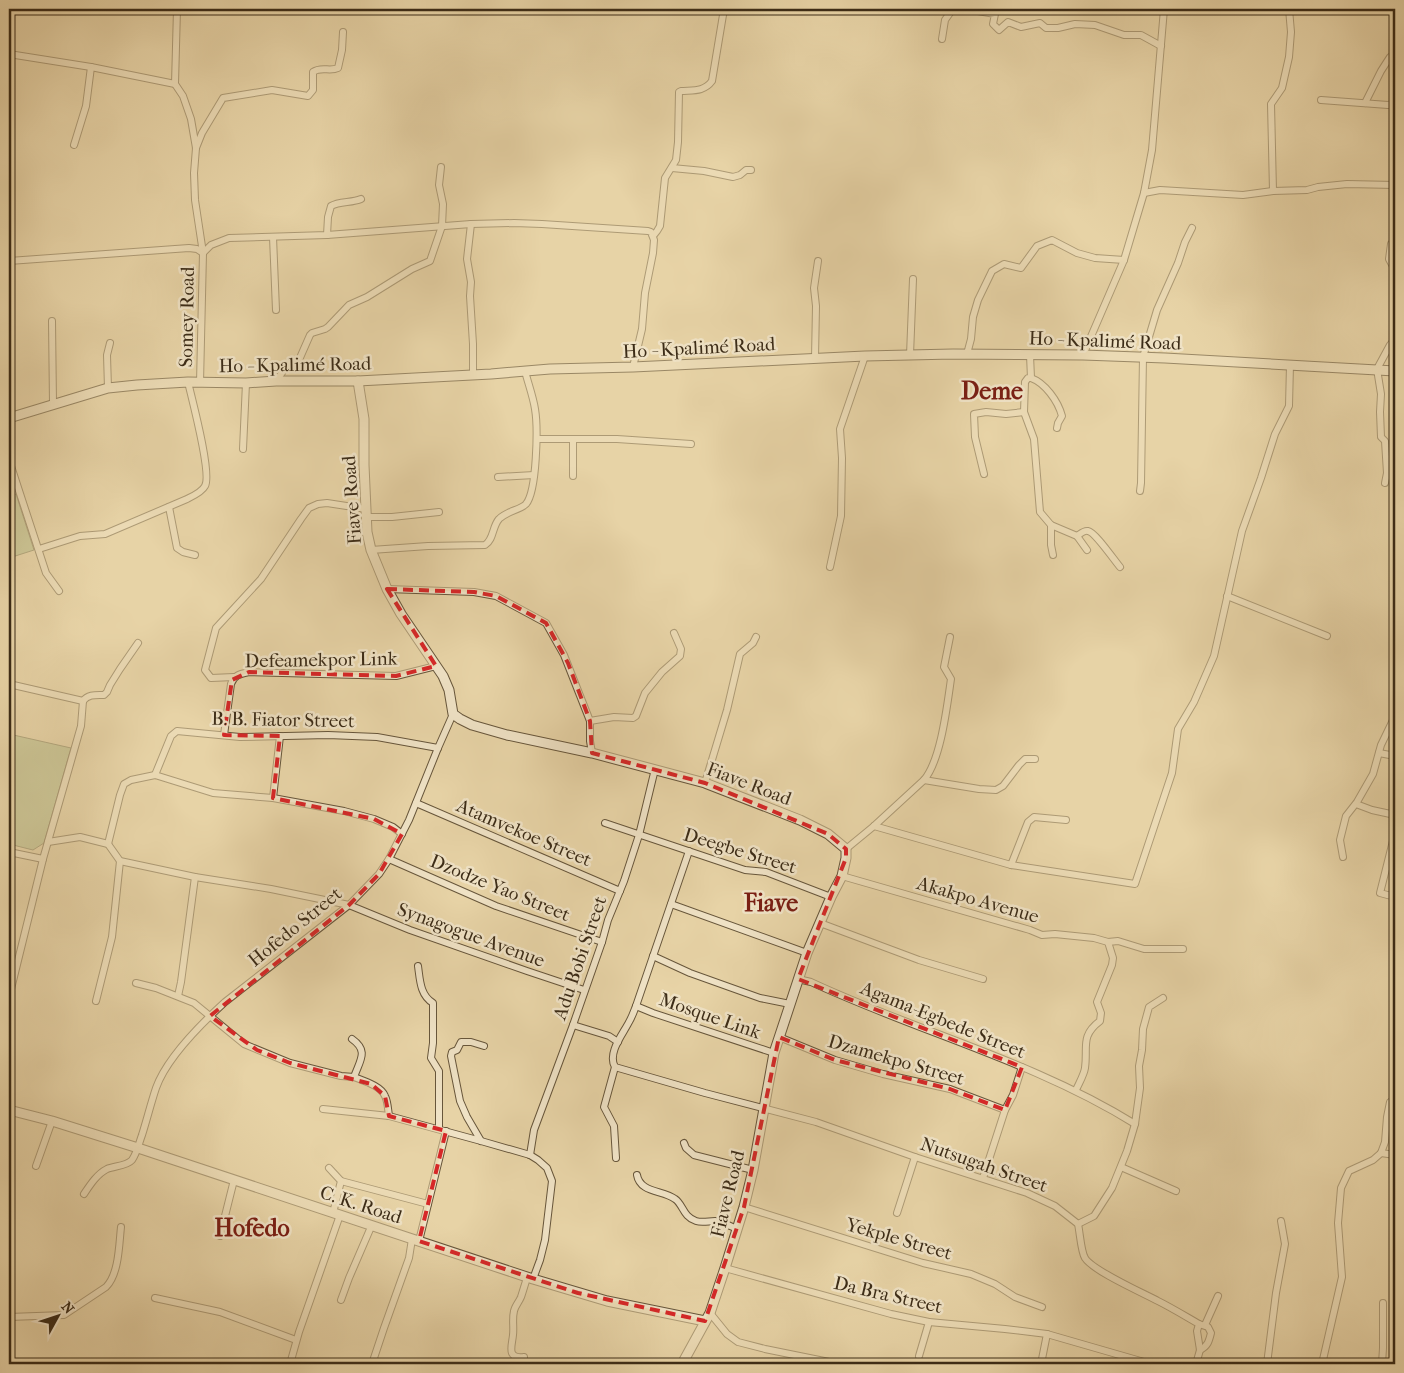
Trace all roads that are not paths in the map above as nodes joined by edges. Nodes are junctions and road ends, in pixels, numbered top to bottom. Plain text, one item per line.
1 (176, 9) edge
2 (724, 9) edge
3 (1164, 9) edge
4 (1289, 9) edge
5 (343, 32) dead end
6 (942, 39) dead end
7 (1161, 46) junction
8 (9, 54) edge
9 (1395, 56) edge
10 (91, 67) junction
11 (175, 84) junction
12 (1321, 100) dead end
13 (1365, 102) junction
14 (1395, 102) edge
15 (74, 145) dead end
16 (196, 148) junction
17 (441, 167) dead end
18 (672, 168) junction
19 (751, 170) dead end
20 (1395, 185) edge
21 (1273, 191) junction
22 (1144, 193) junction
23 (361, 199) dead end
24 (471, 224) junction
25 (442, 226) junction
26 (1192, 228) dead end
27 (327, 235) junction
28 (653, 236) junction
29 (273, 237) junction
30 (1391, 244) dead end
31 (203, 253) junction
32 (1124, 260) junction
33 (9, 261) edge
34 (818, 261) dead end
35 (1395, 270) edge
36 (913, 279) dead end
37 (276, 310) dead end
38 (52, 321) dead end
39 (1395, 339) edge
40 (110, 343) dead end
41 (967, 354) junction
42 (910, 355) junction
43 (1030, 355) junction
44 (865, 356) junction
45 (1083, 356) junction
46 (1143, 357) junction
47 (815, 358) junction
48 (1290, 365) junction
49 (633, 367) junction
50 (1378, 369) junction
51 (525, 371) junction
52 (1395, 371) edge
53 (473, 375) junction
54 (1031, 378) junction
55 (358, 381) junction
56 (188, 382) junction
57 (200, 382) junction
58 (276, 382) junction
59 (246, 383) junction
60 (108, 388) junction
61 (53, 404) junction
62 (1024, 412) junction
63 (9, 418) edge
64 (1057, 428) dead end
65 (537, 439) junction
66 (573, 440) junction
67 (691, 444) dead end
68 (244, 449) dead end
69 (9, 460) edge
70 (984, 474) dead end
71 (534, 475) junction
72 (573, 476) dead end
73 (498, 477) dead end
74 (1385, 483) dead end
75 (1140, 491) dead end
76 (169, 507) junction
77 (439, 512) dead end
78 (366, 513) junction
79 (1050, 525) junction
80 (1077, 536) junction
81 (39, 549) junction
82 (371, 550) junction
83 (1087, 550) dead end
84 (196, 555) dead end
85 (1053, 555) dead end
86 (830, 567) dead end
87 (1120, 567) dead end
88 (387, 589) junction
89 (58, 591) dead end
90 (1227, 596) junction
91 (674, 632) dead end
92 (756, 636) dead end
93 (950, 636) dead end
94 (1327, 636) dead end
95 (138, 643) dead end
96 (436, 666) junction
97 (234, 677) junction
98 (9, 684) edge
99 (83, 702) junction
100 (454, 714) junction
101 (1395, 716) edge
102 (590, 721) junction
103 (224, 735) junction
104 (280, 736) junction
105 (438, 748) junction
106 (592, 753) junction
107 (1379, 753) junction
108 (1395, 756) edge
109 (1035, 760) dead end
110 (655, 769) junction
111 (154, 775) junction
112 (924, 780) junction
113 (705, 783) junction
114 (272, 798) junction
115 (416, 803) junction
116 (1356, 804) junction
117 (1395, 815) edge
118 (1066, 820) dead end
119 (605, 823) dead end
120 (874, 826) junction
121 (1395, 833) edge
122 (402, 834) junction
123 (639, 835) junction
124 (48, 842) junction
125 (108, 844) junction
126 (846, 848) junction
127 (689, 851) junction
128 (9, 852) edge
129 (1343, 857) dead end
130 (389, 858) junction
131 (43, 859) junction
132 (120, 861) junction
133 (1010, 865) junction
134 (842, 876) junction
135 (195, 877) junction
136 (620, 891) junction
137 (1395, 896) edge
138 (831, 898) junction
139 (671, 904) junction
140 (349, 906) junction
141 (820, 923) junction
142 (602, 942) junction
143 (1108, 942) junction
144 (1183, 949) dead end
145 (807, 953) junction
146 (653, 956) junction
147 (418, 966) dead end
148 (798, 979) junction
149 (983, 979) dead end
150 (136, 983) dead end
151 (584, 990) junction
152 (178, 996) junction
153 (9, 997) edge
154 (1163, 998) dead end
155 (96, 1001) dead end
156 (790, 1004) junction
157 (636, 1006) junction
158 (210, 1016) junction
159 (573, 1025) junction
160 (624, 1030) junction
161 (608, 1036) junction
162 (779, 1037) junction
163 (352, 1039) dead end
164 (618, 1042) junction
165 (484, 1046) dead end
166 (774, 1054) junction
167 (615, 1067) junction
168 (1022, 1067) junction
169 (354, 1077) junction
170 (1076, 1090) junction
171 (1395, 1100) edge
172 (764, 1108) junction
173 (323, 1109) dead end
174 (9, 1110) edge
175 (1005, 1110) junction
176 (390, 1116) junction
177 (52, 1121) junction
178 (1135, 1124) junction
179 (442, 1130) junction
180 (480, 1140) junction
181 (684, 1143) dead end
182 (138, 1148) junction
183 (1381, 1153) junction
184 (530, 1155) junction
185 (1395, 1155) edge
186 (915, 1157) junction
187 (616, 1158) dead end
188 (36, 1166) dead end
189 (1121, 1167) junction
190 (329, 1168) dead end
191 (753, 1170) junction
192 (637, 1175) dead end
193 (983, 1178) junction
194 (234, 1180) junction
195 (341, 1181) junction
196 (1176, 1191) dead end
197 (84, 1194) dead end
198 (428, 1204) junction
199 (744, 1207) junction
200 (897, 1213) dead end
201 (337, 1214) junction
202 (1281, 1221) dead end
203 (1078, 1224) junction
204 (121, 1227) dead end
205 (371, 1227) junction
206 (737, 1230) junction
207 (220, 1236) dead end
208 (416, 1240) junction
209 (725, 1268) junction
210 (530, 1278) junction
211 (1218, 1296) dead end
212 (155, 1298) dead end
213 (341, 1300) dead end
214 (1383, 1303) dead end
215 (1042, 1307) dead end
216 (9, 1317) edge
217 (708, 1317) junction
218 (929, 1322) junction
219 (1202, 1325) junction
220 (1047, 1334) junction
221 (296, 1340) junction
222 (1200, 1350) junction
223 (919, 1356) dead end
224 (524, 1357) dead end
225 (290, 1364) edge
226 (372, 1364) edge
227 (682, 1364) edge
228 (839, 1364) edge
229 (1041, 1364) edge
230 (1151, 1364) edge
231 (1196, 1364) edge
232 (1267, 1364) edge
233 (1322, 1364) edge
234 (1382, 1364) edge

1 - 11 street
2 - 18 street
3 - 7 street
4 - 21 street
5 - 16 street
6 - 7 street
7 - 22 street
8 - 10 street
9 - 13 street
10 - 11 street
10 - 15 street
11 - 16 street
12 - 13 street
13 - 14 street
16 - 31 street, Somey Road
17 - 25 street
18 - 19 street
18 - 28 street
20 - 21 street
21 - 22 street
22 - 32 street
23 - 27 street
24 - 25 street
24 - 28 street
24 - 53 street
25 - 27 street
25 - 58 street
26 - 46 street
27 - 29 street
28 - 49 street
29 - 31 street
29 - 37 street
30 - 35 street
31 - 33 street
31 - 57 street, Somey Road
32 - 41 street
32 - 45 street
34 - 47 street
36 - 42 street
38 - 61 street
39 - 50 street
40 - 60 street
41 - 42 street, Ho - Kpalimé Road
41 - 43 street, Ho - Kpalimé Road
42 - 44 street, Ho - Kpalimé Road
43 - 45 street, Ho - Kpalimé Road
43 - 54 street
44 - 47 street, Ho - Kpalimé Road
44 - 86 street
45 - 46 street, Ho - Kpalimé Road
46 - 48 street, Ho - Kpalimé Road
46 - 75 street
47 - 49 street, Ho - Kpalimé Road
48 - 50 street, Ho - Kpalimé Road
48 - 90 street
49 - 51 street, Ho - Kpalimé Road
50 - 52 street, Ho - Kpalimé Road
50 - 74 street
51 - 53 street, Ho - Kpalimé Road
51 - 65 street
53 - 55 street, Ho - Kpalimé Road
54 - 62 street
54 - 64 street
55 - 58 street, Ho - Kpalimé Road
55 - 78 street, Fiave Road
56 - 57 street, Ho - Kpalimé Road
56 - 60 street, Ho - Kpalimé Road
56 - 76 street
57 - 59 street, Ho - Kpalimé Road
58 - 59 street, Ho - Kpalimé Road
59 - 68 street
60 - 61 street, Ho - Kpalimé Road
61 - 63 street, Ho - Kpalimé Road
62 - 70 street
62 - 79 street
65 - 66 street
65 - 71 street
66 - 67 street
66 - 72 street
69 - 81 street
71 - 73 street
71 - 82 street
76 - 81 street
76 - 84 street
77 - 78 street
78 - 82 street, Fiave Road
78 - 97 street
79 - 80 street
79 - 85 street
80 - 83 street
80 - 87 street
81 - 89 street
82 - 88 street, Fiave Road
88 - 96 street, Fiave Road
88 - 102 street
90 - 94 street
90 - 133 street
91 - 102 street
92 - 113 street
93 - 112 street
95 - 99 street
96 - 97 street, Defeamekpor Link
96 - 100 street, Fiave Road
97 - 103 street, Defeamekpor Link
98 - 99 street
99 - 124 street
100 - 105 street, Hofedo Street
100 - 106 street, Fiave Road
101 - 107 street
102 - 106 street
103 - 104 street, B. B. Fiator Street
103 - 111 street, B. B. Fiator Street
104 - 105 street, B. B. Fiator Street
104 - 114 street
105 - 115 street, Hofedo Street
106 - 110 street, Fiave Road
107 - 108 street
107 - 116 street
109 - 112 street
110 - 113 street, Fiave Road
110 - 123 street, Adu Bobi Street
111 - 114 street
111 - 125 street
112 - 120 street
113 - 126 street, Fiave Road
114 - 122 street
115 - 122 street, Hofedo Street
115 - 136 street, Atamvekoe Street
116 - 117 street
116 - 129 street
118 - 133 street
119 - 123 street, Deegbe Street
120 - 126 street
120 - 133 street
121 - 137 street
122 - 130 street, Hofedo Street
123 - 127 street, Deegbe Street
123 - 136 street, Adu Bobi Street
124 - 125 street
124 - 131 street
125 - 132 street
126 - 134 street, Fiave Road
127 - 138 street, Deegbe Street
127 - 139 street
128 - 131 street
130 - 140 street, Hofedo Street
130 - 142 street, Dzodze Yao Street
131 - 153 street
132 - 135 street, Synagogue Avenue
132 - 155 street
134 - 138 street, Fiave Road
134 - 143 street, Akakpo Avenue
135 - 140 street, Synagogue Avenue
135 - 152 street
136 - 142 street, Adu Bobi Street
138 - 141 street, Fiave Road
139 - 145 street
139 - 146 street
140 - 151 street, Synagogue Avenue
140 - 158 street, Hofedo Street
141 - 145 street, Fiave Road
141 - 149 street
142 - 151 street, Adu Bobi Street
143 - 144 street, Akakpo Avenue
143 - 170 street
145 - 148 street, Fiave Road
146 - 156 street
146 - 157 street
147 - 179 street
148 - 156 street, Fiave Road
148 - 168 street, Agama-Egbede Street
150 - 152 street
151 - 159 street, Adu Bobi Street
152 - 158 street
154 - 178 street
156 - 162 street, Fiave Road
157 - 160 street
157 - 166 street, Mosque Link
158 - 169 street
158 - 182 street, Hofedo Street
159 - 161 street
159 - 184 street, Adu Bobi Street
160 - 161 street
160 - 164 street
161 - 164 street
162 - 166 street, Fiave Road
162 - 175 street, Dzamekpo Street
163 - 169 street
164 - 167 street
165 - 180 street
166 - 172 street, Fiave Road
167 - 172 street, Nutsugah Street
167 - 187 street
168 - 170 street, Agama-Egbede Street
168 - 175 street
169 - 176 street
170 - 178 street, Agama-Egbede Street
171 - 183 street
172 - 186 street, Nutsugah Street
172 - 191 street, Fiave Road
173 - 176 street
174 - 177 street, C. K. Road
175 - 193 street
176 - 179 street
177 - 182 street, C. K. Road
177 - 188 street
178 - 189 street
179 - 180 street
179 - 198 street
180 - 184 street
181 - 191 street
182 - 194 street, C. K. Road
182 - 197 street
183 - 185 street
183 - 233 street
184 - 210 street
186 - 193 street, Nutsugah Street
186 - 200 street
189 - 196 street
189 - 203 street
190 - 195 street
191 - 199 street, Fiave Road
192 - 206 street
193 - 203 street, Nutsugah Street
194 - 201 street, C. K. Road
194 - 207 street
195 - 198 street
195 - 201 street
198 - 208 street
199 - 206 street, Fiave Road
199 - 215 street, Yekple Street
201 - 205 street, C. K. Road
201 - 221 street
202 - 232 street
203 - 219 street
204 - 216 street
205 - 208 street, C. K. Road
205 - 213 street
206 - 209 street, Fiave Road
208 - 210 street, C. K. Road
208 - 226 street
209 - 217 street, Fiave Road
209 - 218 street, Da Bra Street
210 - 217 street, C. K. Road
210 - 224 street
211 - 219 street
212 - 221 street
214 - 234 street
217 - 227 street, Fiave Road
217 - 228 street
218 - 220 street, Da Bra Street
218 - 223 street
219 - 222 street
219 - 222 street
220 - 229 street
220 - 230 street, Da Bra Street
221 - 225 street
222 - 231 street

